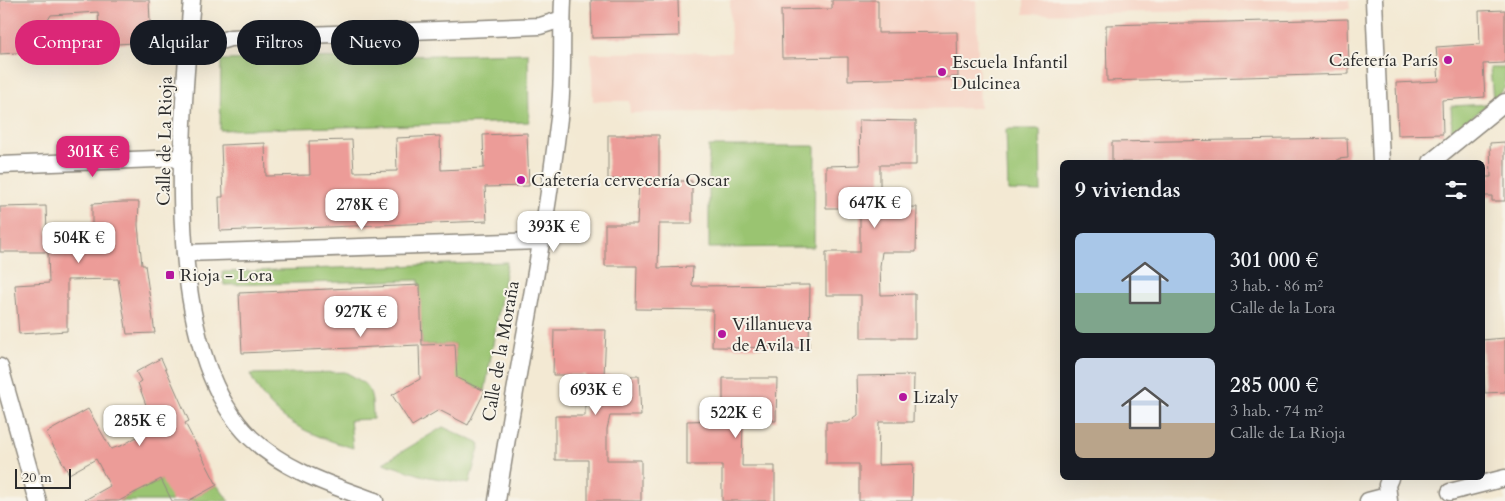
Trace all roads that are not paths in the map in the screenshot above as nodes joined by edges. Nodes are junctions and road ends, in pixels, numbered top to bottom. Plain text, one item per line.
1 (192, 0) edge
2 (563, 0) edge
3 (1374, 0) edge
4 (562, 19) junction
5 (190, 20) edge
6 (227, 39) edge
7 (187, 65) edge
8 (1505, 102) edge
9 (183, 158) junction
10 (1381, 160) edge
11 (1433, 160) edge
12 (0, 165) edge
13 (540, 241) junction
14 (185, 253) junction
15 (0, 367) edge
16 (1505, 478) edge
17 (1390, 480) edge
18 (1448, 490) edge
19 (1388, 498) edge
20 (38, 501) edge
21 (375, 501) edge
22 (497, 501) edge
23 (1368, 501) edge

1 - 5 street, Calle de La Rioja
2 - 4 street, Calle de la Moraña
3 - 10 street
4 - 6 street
4 - 13 street, Calle de la Moraña
7 - 9 street, Calle de La Rioja
8 - 11 street
9 - 12 street
9 - 14 street, Calle de La Rioja
13 - 14 street
13 - 22 street, Calle de la Moraña
14 - 21 street, Calle de La Rioja
15 - 20 street
16 - 18 street
17 - 19 street
19 - 23 street

